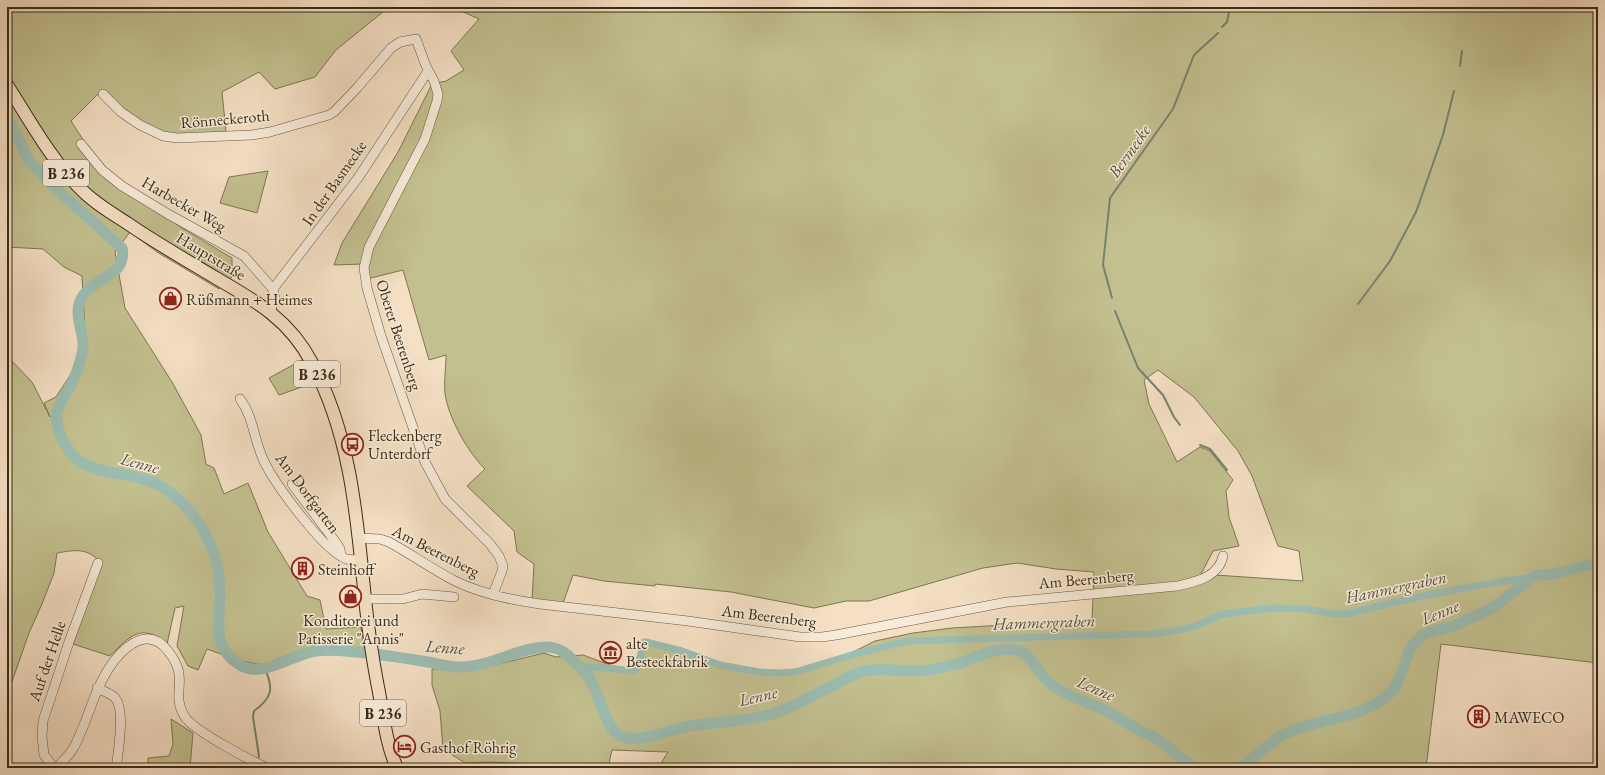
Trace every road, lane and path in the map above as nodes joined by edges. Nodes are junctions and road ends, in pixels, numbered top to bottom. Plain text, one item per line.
1 (428, 70) junction
2 (7, 85) edge
3 (103, 94) dead end
4 (81, 144) dead end
5 (273, 289) junction
6 (270, 311) junction
7 (240, 399) dead end
8 (292, 484) dead end
9 (359, 538) junction
10 (341, 556) junction
11 (1223, 556) dead end
12 (361, 560) junction
13 (98, 563) dead end
14 (493, 594) junction
15 (451, 597) dead end
16 (365, 599) junction
17 (97, 688) junction
18 (55, 768) edge
19 (116, 768) edge
20 (266, 768) edge
21 (397, 768) edge

1 - 3 street, Rönneckeroth
1 - 5 street, In der Basmecke
1 - 14 street, Oberer Beerenberg
2 - 6 main road, Hauptstraße / B 236
4 - 5 street, Harbecker Weg
5 - 6 street
6 - 9 main road, Hauptstraße / B 236
7 - 10 street, Am Dorfgarten
8 - 10 street, Am Dorfgarten
9 - 12 main road, Hauptstraße / B 236
9 - 14 street, Am Beerenberg
10 - 12 street, Am Dorfgarten
11 - 14 street, Am Beerenberg
12 - 16 main road, Hauptstraße / B 236
13 - 18 street, Auf der Helle
15 - 16 street
16 - 21 main road, Hauptstraße / B 236
17 - 18 street
17 - 19 street
17 - 20 street

